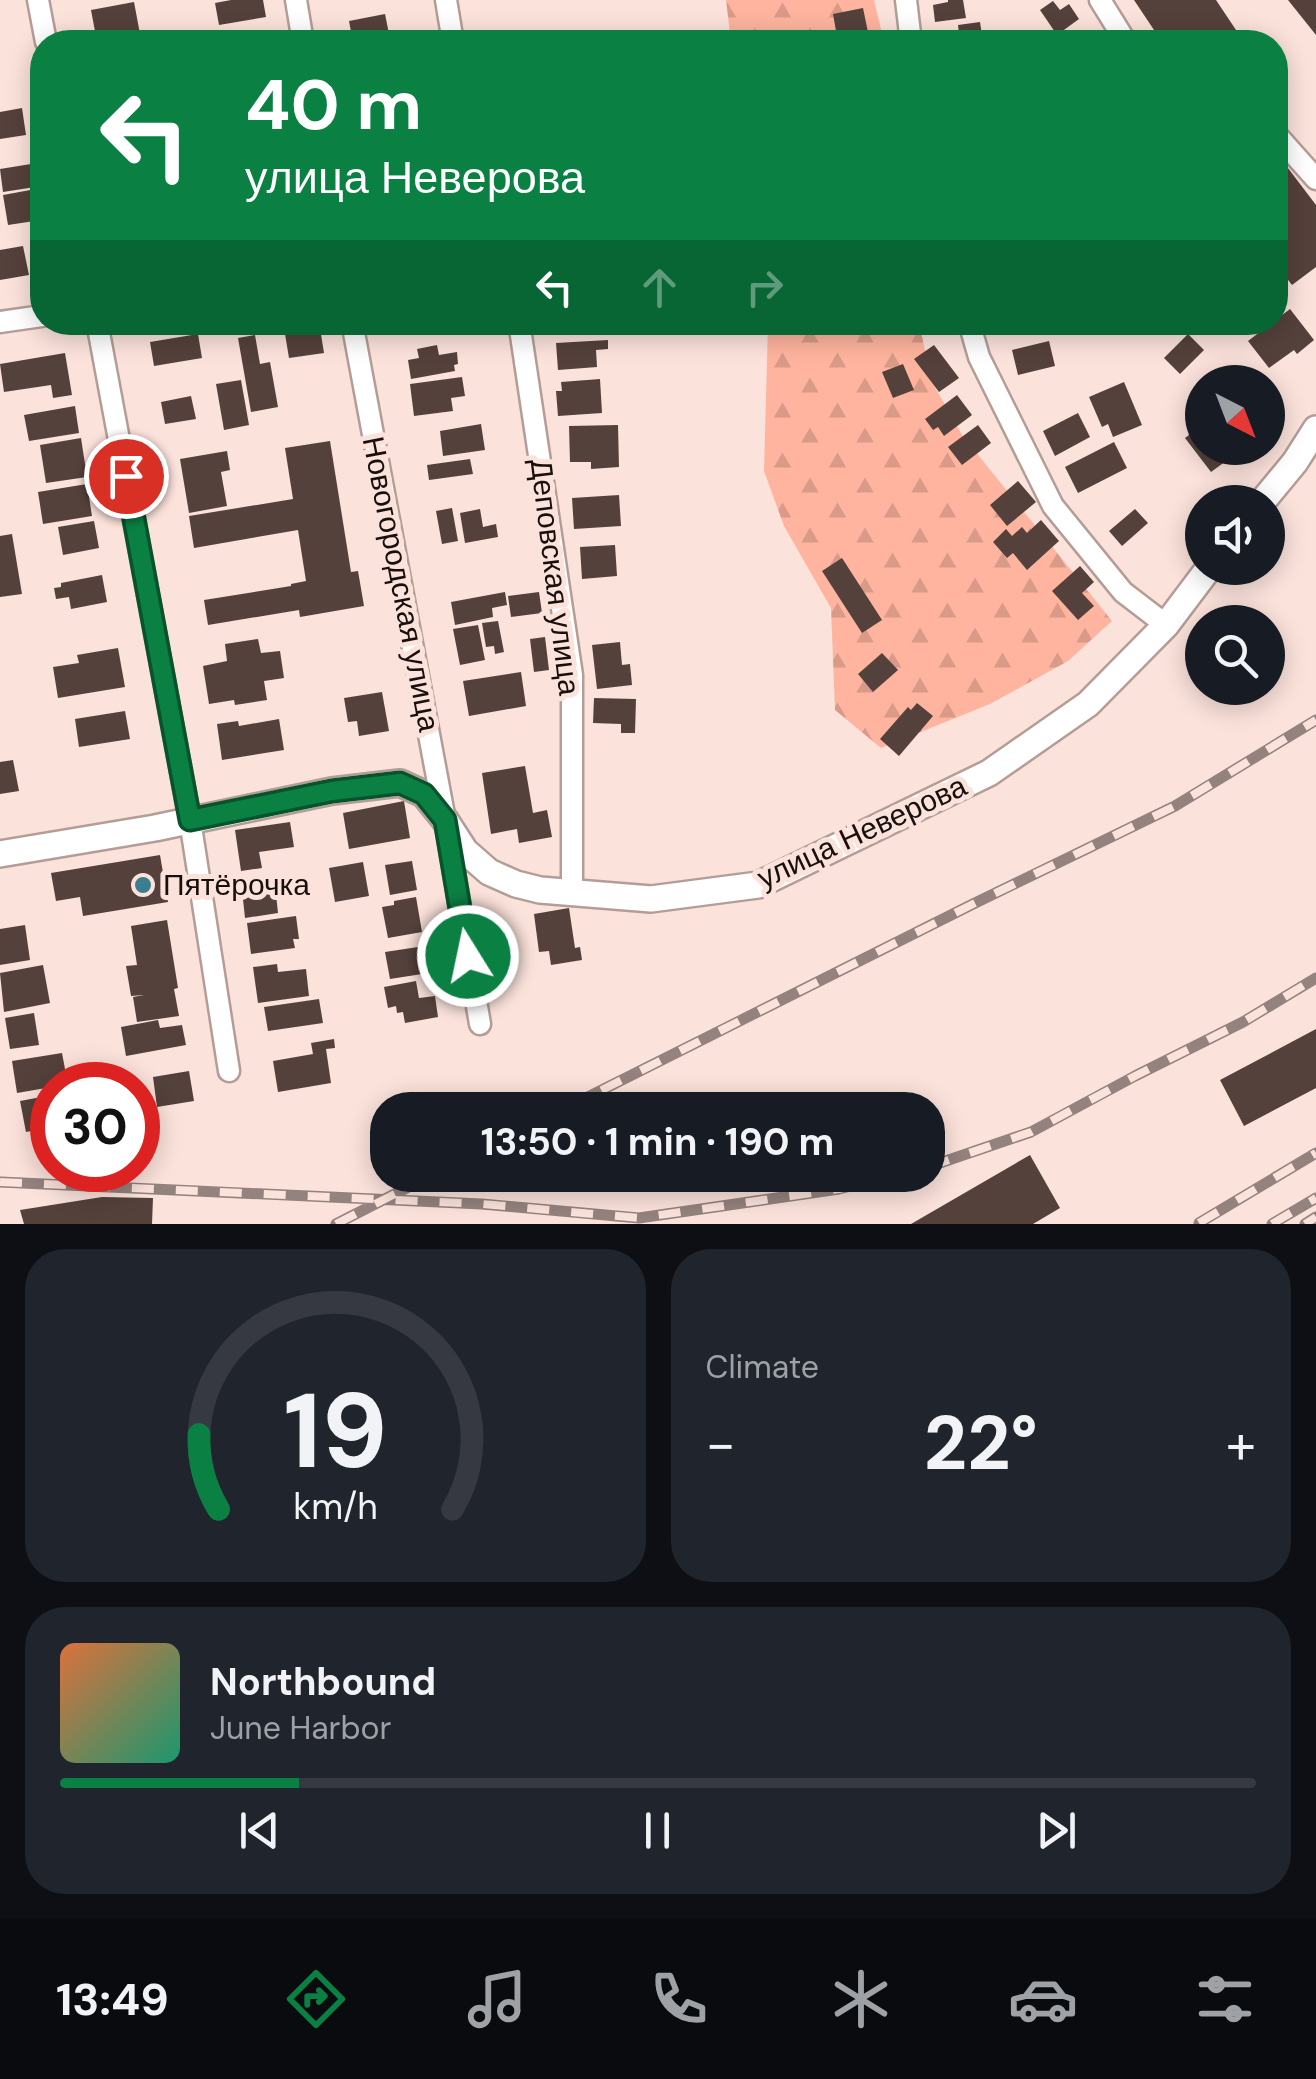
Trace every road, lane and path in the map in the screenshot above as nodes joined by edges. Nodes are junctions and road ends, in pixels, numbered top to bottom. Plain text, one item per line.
1 (38, 0) edge
2 (296, 0) edge
3 (446, 0) edge
4 (906, 0) edge
5 (1100, 0) edge
6 (44, 30) edge
7 (301, 30) edge
8 (451, 30) edge
9 (910, 30) edge
10 (1119, 30) edge
11 (1288, 148) edge
12 (1316, 179) edge
13 (30, 318) edge
14 (0, 322) edge
15 (100, 335) edge
16 (354, 335) edge
17 (521, 335) edge
18 (973, 335) edge
19 (1316, 429) edge
20 (1276, 485) edge
21 (1196, 585) edge
22 (1166, 624) junction
23 (190, 820) junction
24 (445, 820) junction
25 (0, 854) edge
26 (572, 893) junction
27 (480, 1024) dead end
28 (229, 1071) dead end

1 - 6 street
2 - 7 street
3 - 8 street
4 - 9 street
5 - 10 street
11 - 12 street
13 - 14 street
15 - 23 street
16 - 24 street, Новогородская улица
17 - 26 street, Деповская улица
18 - 22 street
19 - 20 street
21 - 22 street, улица Неверова
22 - 26 street, улица Неверова
23 - 24 street, улица Неверова
23 - 25 street, улица Неверова
23 - 28 street
24 - 26 street, улица Неверова
24 - 27 street, Новогородская улица

